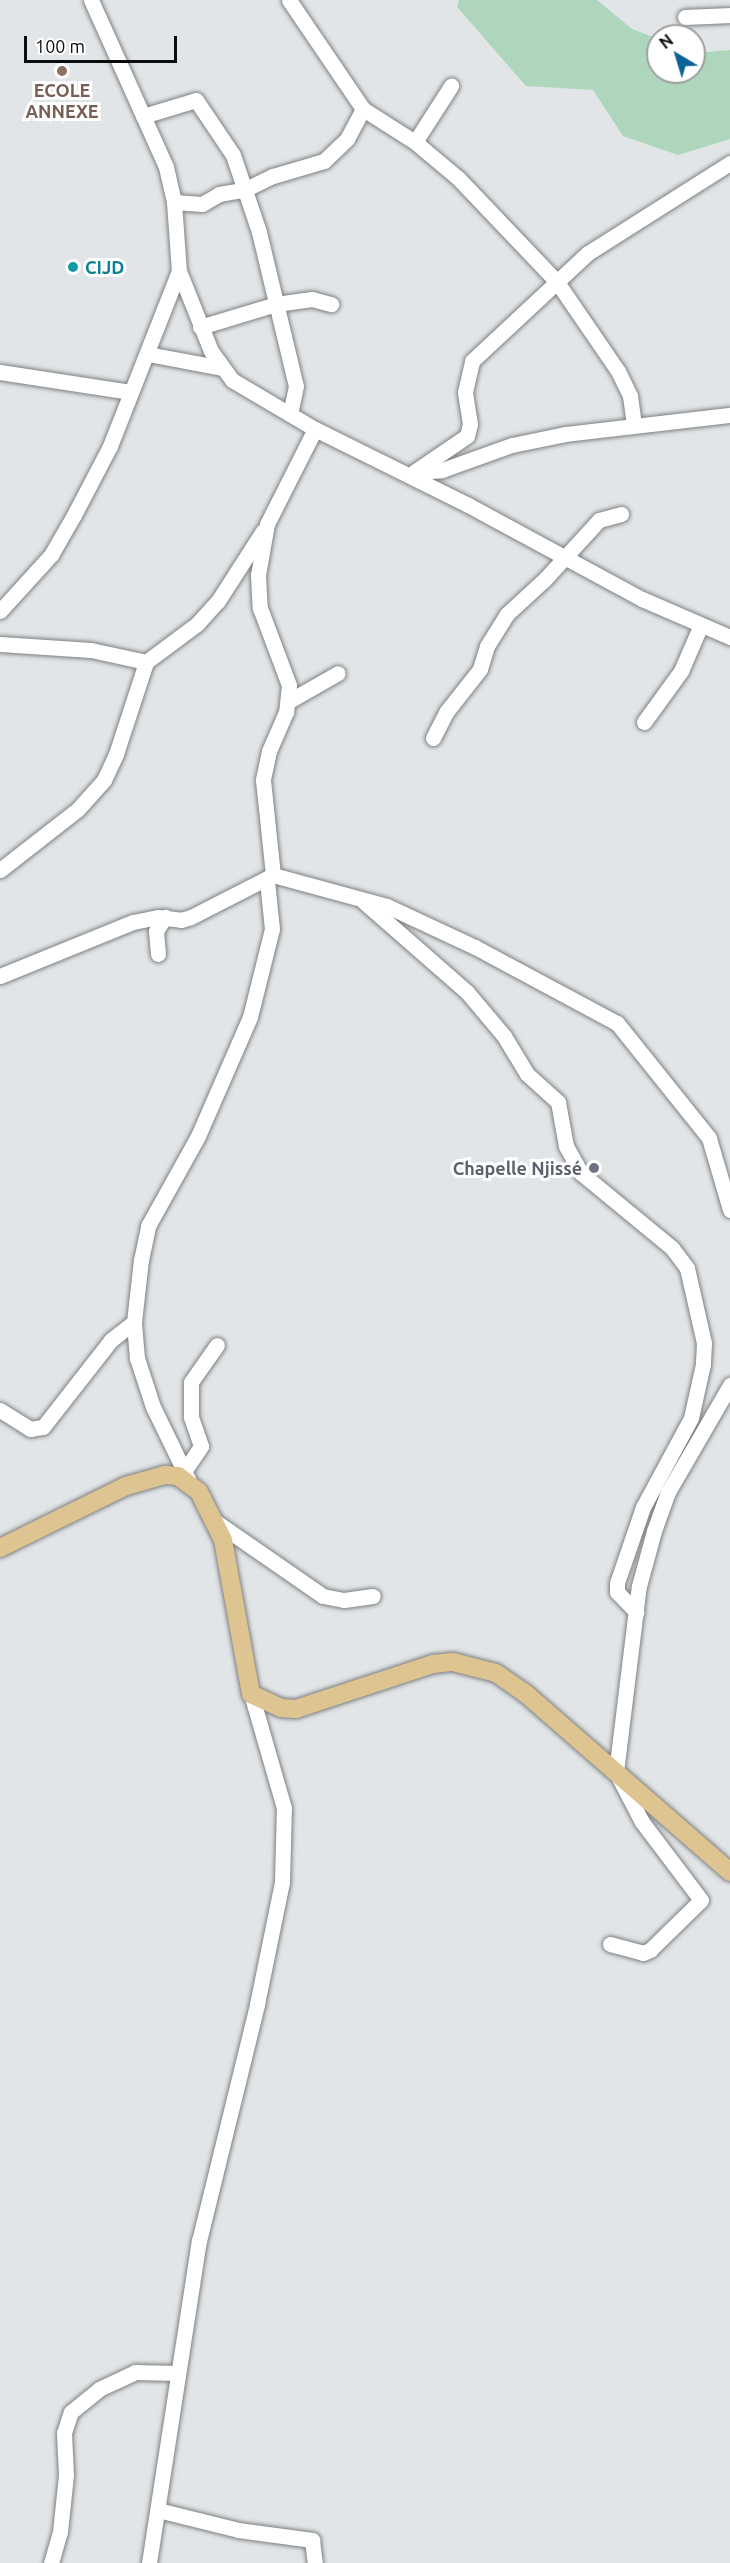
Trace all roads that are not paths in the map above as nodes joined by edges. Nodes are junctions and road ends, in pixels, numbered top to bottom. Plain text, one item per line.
1 (91, 0) edge
2 (289, 0) edge
3 (730, 15) edge
4 (686, 17) dead end
5 (451, 86) dead end
6 (363, 109) junction
7 (143, 116) junction
8 (415, 142) junction
9 (730, 163) edge
10 (246, 189) junction
11 (174, 202) junction
12 (179, 271) junction
13 (557, 282) junction
14 (276, 304) junction
15 (331, 304) dead end
16 (200, 327) junction
17 (148, 354) junction
18 (222, 368) junction
19 (0, 372) edge
20 (130, 392) junction
21 (290, 414) junction
22 (730, 415) edge
23 (634, 425) junction
24 (315, 429) junction
25 (410, 473) junction
26 (621, 513) dead end
27 (267, 524) junction
28 (565, 555) junction
29 (0, 610) edge
30 (700, 627) junction
31 (730, 637) edge
32 (0, 644) edge
33 (146, 662) junction
34 (338, 672) dead end
35 (289, 701) junction
36 (644, 722) dead end
37 (433, 738) dead end
38 (0, 870) edge
39 (270, 878) junction
40 (356, 896) junction
41 (165, 917) junction
42 (158, 954) dead end
43 (0, 976) edge
44 (730, 1210) edge
45 (134, 1322) junction
46 (217, 1345) dead end
47 (730, 1385) edge
48 (0, 1410) edge
49 (187, 1475) junction
50 (216, 1522) junction
51 (0, 1548) edge
52 (373, 1596) dead end
53 (636, 1612) junction
54 (251, 1694) junction
55 (616, 1772) junction
56 (730, 1872) edge
57 (610, 1944) dead end
58 (178, 2373) junction
59 (158, 2511) junction
60 (51, 2563) edge
61 (149, 2563) edge
62 (315, 2563) edge

1 - 7 street
2 - 6 street
3 - 4 street
5 - 8 street
6 - 8 street
6 - 10 street
7 - 10 street
7 - 11 street
8 - 13 street
9 - 13 street
10 - 11 street
10 - 14 street
11 - 12 street
12 - 16 street
12 - 17 street
13 - 23 street
13 - 25 street
14 - 15 street
14 - 16 street
14 - 21 street
16 - 18 street
17 - 18 street
17 - 20 street
18 - 21 street
19 - 20 street
20 - 29 street
21 - 24 street
22 - 23 street
23 - 25 street
24 - 25 street
24 - 27 street
25 - 28 street
26 - 28 street
27 - 33 street
27 - 35 street
28 - 30 street
28 - 37 street
30 - 31 street
30 - 36 street
32 - 33 street
33 - 38 street
34 - 35 street
35 - 39 street
39 - 40 street
39 - 41 street
39 - 45 street
40 - 44 street
40 - 53 street
41 - 42 street
41 - 43 street
45 - 48 street
45 - 49 street
46 - 49 street
47 - 53 street
49 - 50 main road
49 - 51 main road
50 - 52 street
50 - 54 main road
53 - 55 street
54 - 55 main road
54 - 58 street
55 - 56 main road
55 - 57 street
58 - 59 street
58 - 60 street
59 - 61 street
59 - 62 street

